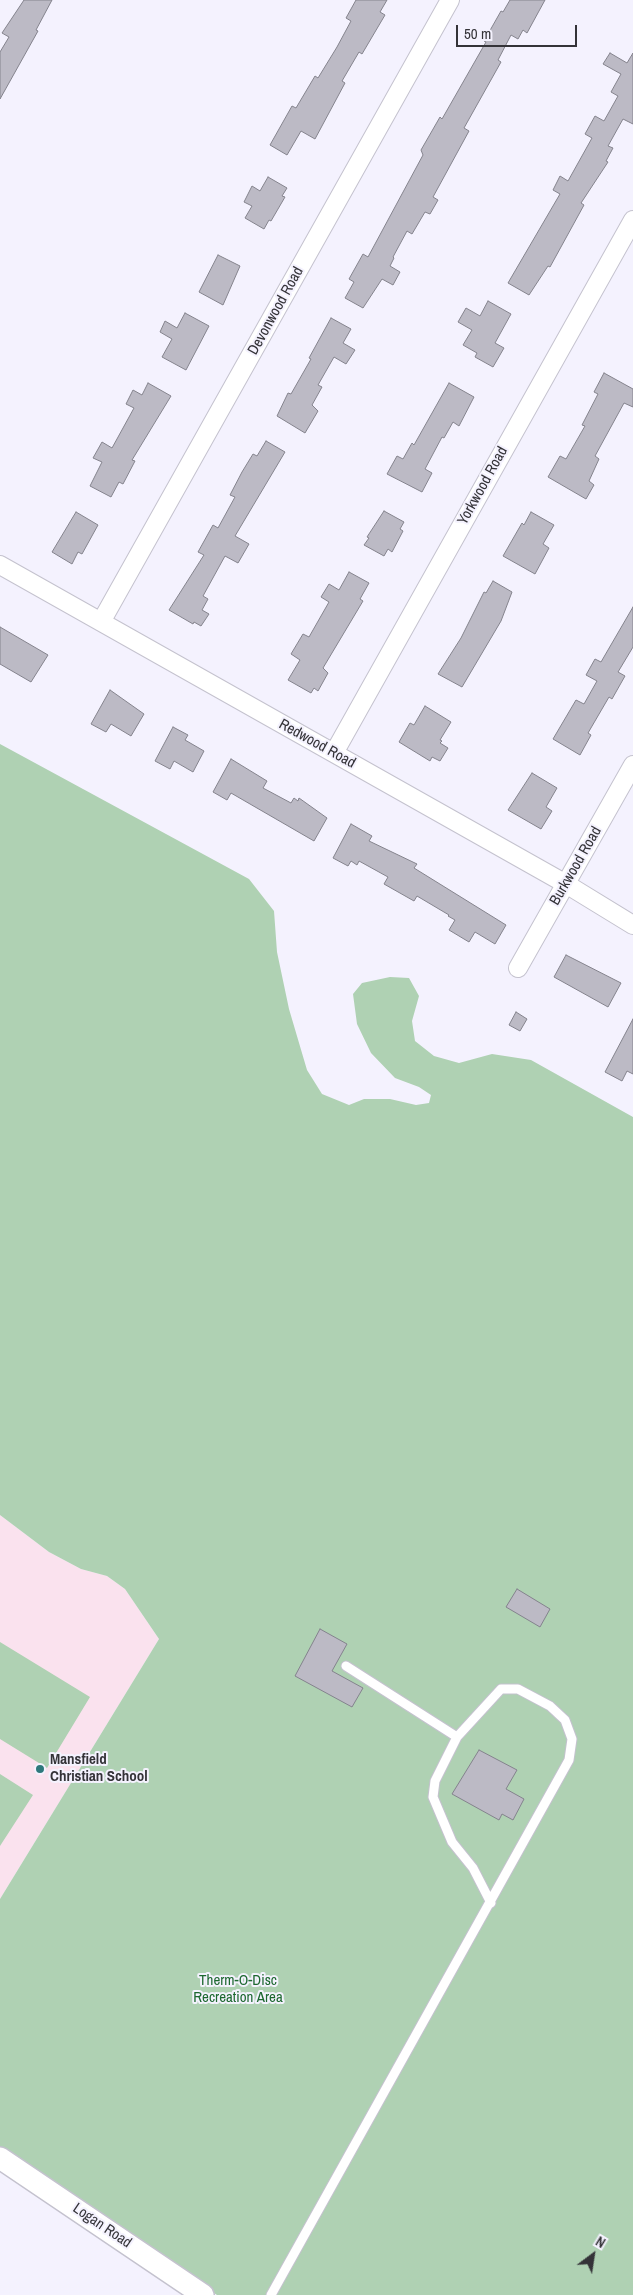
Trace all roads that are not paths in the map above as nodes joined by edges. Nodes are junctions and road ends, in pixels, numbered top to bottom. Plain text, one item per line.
1 (450, 0) edge
2 (633, 220) edge
3 (0, 565) edge
4 (101, 622) junction
5 (334, 753) junction
6 (633, 765) edge
7 (566, 884) junction
8 (633, 925) edge
9 (518, 968) dead end
10 (346, 1666) dead end
11 (457, 1737) junction
12 (491, 1903) junction
13 (0, 2158) edge
14 (203, 2295) edge
15 (271, 2295) edge

1 - 4 street, Devonwood Road
2 - 5 street, Yorkwood Road
3 - 4 street, Redwood Road
4 - 5 street, Redwood Road
5 - 7 street, Redwood Road
6 - 7 street, Burkwood Road
7 - 8 street, Redwood Road
7 - 9 street, Burkwood Road
10 - 11 lane
11 - 12 lane
11 - 12 lane
12 - 15 lane
13 - 14 street, Logan Road

